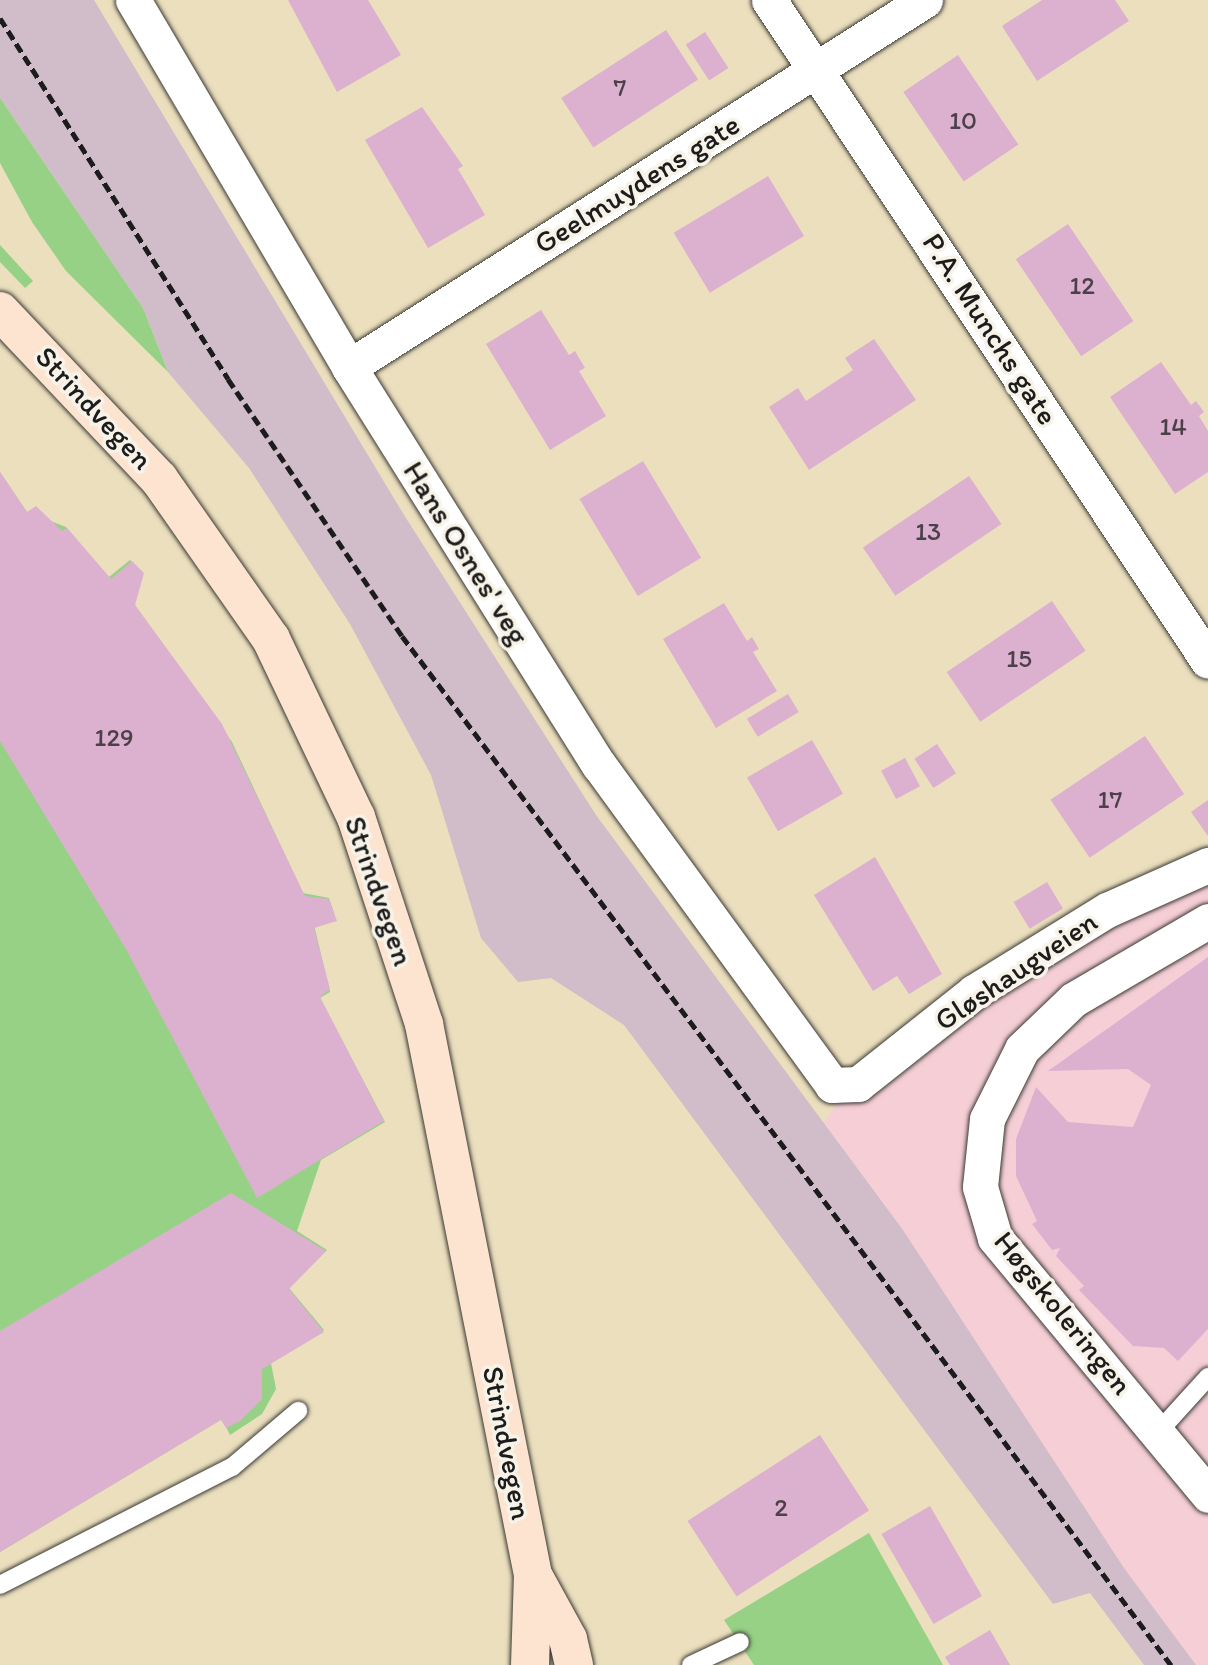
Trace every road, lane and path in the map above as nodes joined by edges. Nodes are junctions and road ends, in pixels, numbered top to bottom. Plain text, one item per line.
1 (133, 0) edge
2 (769, 0) edge
3 (925, 0) edge
4 (819, 68) junction
5 (0, 311) edge
6 (349, 367) junction
7 (1208, 661) edge
8 (1208, 865) edge
9 (1208, 921) edge
10 (832, 1085) joint
11 (1208, 1377) edge
12 (298, 1411) dead end
13 (1160, 1430) junction
14 (1208, 1495) edge
15 (533, 1575) junction
16 (0, 1585) edge
17 (740, 1642) dead end
18 (530, 1665) edge
19 (574, 1665) edge
20 (691, 1665) edge

1 - 6 street, Hans Osnes' veg
2 - 4 street, P.A. Munchs gate
3 - 4 street, Geelmuydens gate
4 - 6 street, Geelmuydens gate
4 - 7 street, P.A. Munchs gate
5 - 15 main road, Strindvegen
6 - 10 street, Hans Osnes' veg
8 - 10 street, Gløshaugveien
9 - 13 street, Høgskoleringen
11 - 13 lane
12 - 16 lane
13 - 14 street, Høgskoleringen
15 - 18 main road, Strindvegen
15 - 19 main road, Strindvegen
17 - 20 lane

